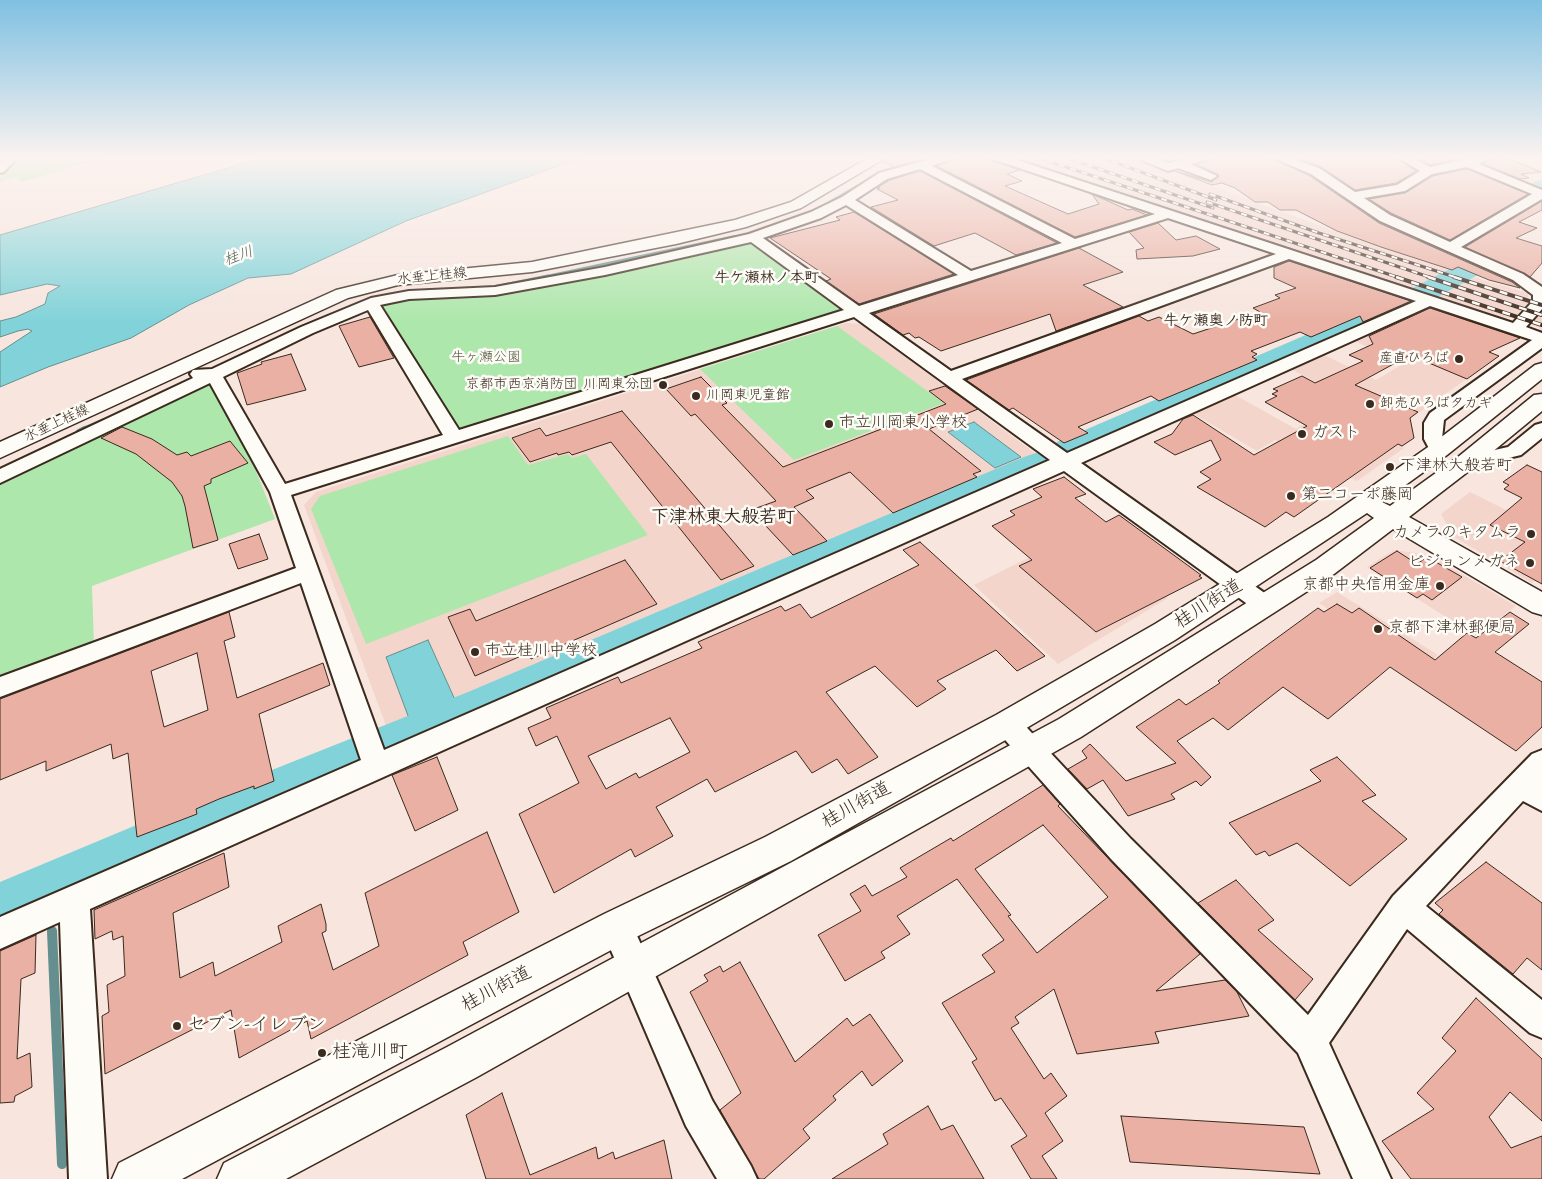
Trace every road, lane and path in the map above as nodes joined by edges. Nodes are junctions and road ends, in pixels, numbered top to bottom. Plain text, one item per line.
1 (775, 212) edge
2 (820, 212) edge
3 (866, 212) edge
4 (1013, 212) edge
5 (1161, 212) edge
6 (1377, 212) edge
7 (1512, 212) edge
8 (1167, 214) junction
9 (753, 237) junction
10 (1073, 243) junction
11 (1451, 247) junction
12 (1289, 254) junction
13 (970, 276) junction
14 (1542, 294) edge
15 (1423, 299) junction
16 (371, 303) junction
17 (858, 312) junction
18 (1516, 329) junction
19 (1542, 339) edge
20 (1542, 369) edge
21 (207, 374) junction
22 (949, 378) junction
23 (1542, 400) edge
24 (1542, 429) edge
25 (35, 434) junction
26 (454, 437) junction
27 (1440, 450) junction
28 (0, 451) edge
29 (1066, 462) junction
30 (1466, 462) junction
31 (0, 477) edge
32 (280, 492) junction
33 (1379, 511) junction
34 (307, 572) junction
35 (1252, 595) junction
36 (1542, 606) edge
37 (0, 687) edge
38 (1007, 724) junction
39 (1030, 750) junction
40 (373, 756) junction
41 (1542, 762) edge
42 (1531, 792) edge
43 (74, 901) junction
44 (1404, 907) junction
45 (617, 927) junction
46 (0, 933) edge
47 (634, 968) junction
48 (1542, 1021) edge
49 (1310, 1041) junction
50 (88, 1179) edge
51 (135, 1179) edge
52 (240, 1179) edge
53 (738, 1179) edge
54 (1372, 1179) edge

1 - 25 street, 水垂上桂線
2 - 9 street
3 - 13 street
4 - 10 street
5 - 8 street
6 - 11 street
7 - 11 street
8 - 10 street
8 - 12 street
9 - 16 street
9 - 17 street
10 - 13 street
11 - 14 street
12 - 15 street
12 - 22 street
13 - 17 street
14 - 18 street
15 - 18 street
15 - 29 street
16 - 21 street
16 - 26 street
17 - 22 street
17 - 26 street
18 - 19 street
19 - 27 street
20 - 27 street, 桂川街道
21 - 25 street
21 - 31 street
21 - 32 street
22 - 29 street
23 - 30 street, 桂川街道
24 - 30 street
25 - 28 street, 水垂上桂線
26 - 32 street
27 - 33 street, 桂川街道
29 - 35 street
29 - 40 street
30 - 33 street, 桂川街道
32 - 34 street
33 - 35 street, 桂川街道
33 - 36 street
34 - 37 street
34 - 40 street
35 - 38 street, 桂川街道
35 - 39 street, 桂川街道
38 - 39 street
38 - 45 street, 桂川街道
39 - 47 street, 桂川街道
39 - 49 street
40 - 43 street
41 - 42 street
42 - 44 street
43 - 46 street
43 - 50 street
44 - 48 street
44 - 49 street
45 - 47 street
45 - 51 street, 桂川街道
47 - 52 street, 桂川街道
47 - 53 street
49 - 54 street

